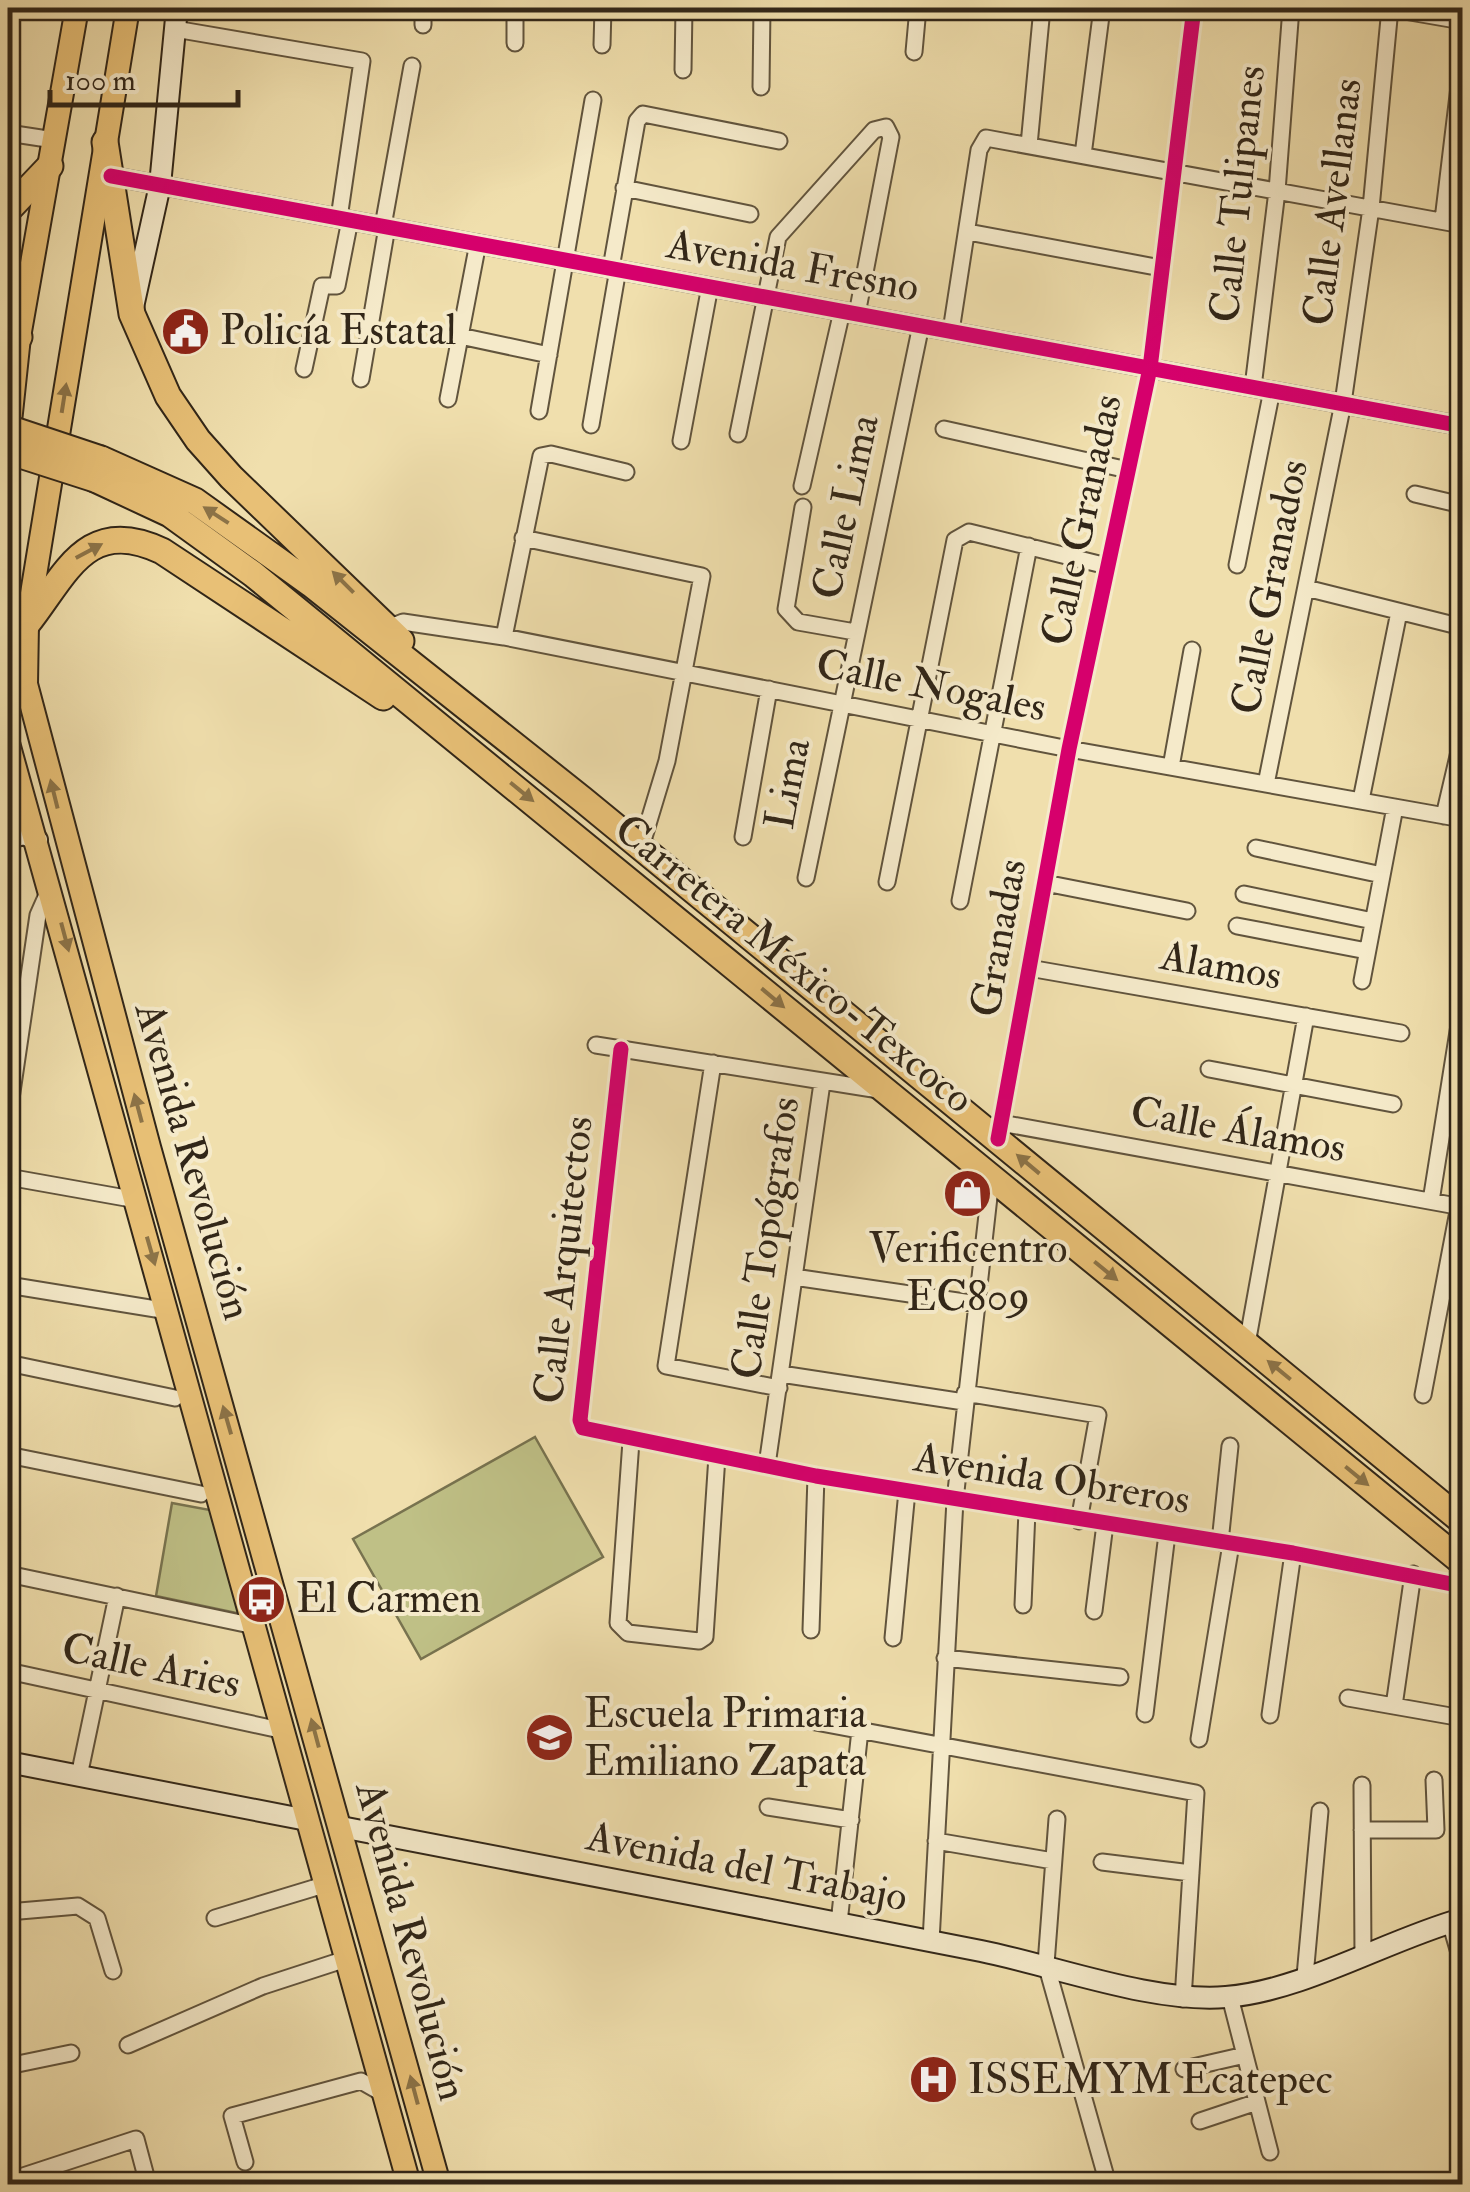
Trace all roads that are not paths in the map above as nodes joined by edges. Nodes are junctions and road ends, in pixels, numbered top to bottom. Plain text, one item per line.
1 (76, 8) edge
2 (128, 8) edge
3 (176, 8) edge
4 (423, 8) edge
5 (515, 8) edge
6 (603, 8) edge
7 (684, 8) edge
8 (762, 8) edge
9 (918, 8) edge
10 (1042, 8) edge
11 (1102, 8) edge
12 (1194, 8) edge
13 (1291, 8) edge
14 (1388, 8) edge
15 (1421, 10) edge
16 (1462, 22) edge
17 (423, 25) dead end
18 (175, 29) junction
19 (514, 43) dead end
20 (602, 46) dead end
21 (914, 52) dead end
22 (1462, 62) edge
23 (412, 66) dead end
24 (683, 70) dead end
25 (761, 87) dead end
26 (593, 100) dead end
27 (8, 133) edge
28 (54, 140) junction
29 (105, 142) junction
30 (778, 142) dead end
31 (1029, 145) junction
32 (1082, 155) junction
33 (50, 166) junction
34 (1174, 172) junction
35 (160, 184) junction
36 (112, 187) junction
37 (624, 188) junction
38 (1276, 191) junction
39 (1371, 208) junction
40 (8, 210) edge
41 (750, 214) dead end
42 (345, 219) junction
43 (93, 220) junction
44 (1443, 220) junction
45 (1462, 224) edge
46 (385, 226) junction
47 (968, 232) junction
48 (478, 244) junction
49 (568, 260) junction
50 (1162, 268) junction
51 (614, 269) junction
52 (710, 286) junction
53 (767, 297) junction
54 (849, 312) junction
55 (132, 314) junction
56 (921, 326) junction
57 (13, 327) edge
58 (951, 331) junction
59 (460, 336) junction
60 (549, 355) junction
61 (1150, 368) junction
62 (304, 369) dead end
63 (361, 379) dead end
64 (1253, 387) junction
65 (1272, 390) junction
66 (448, 399) dead end
67 (1343, 404) junction
68 (539, 411) dead end
69 (591, 425) dead end
70 (1462, 426) edge
71 (8, 428) edge
72 (944, 428) dead end
73 (738, 434) dead end
74 (8, 441) edge
75 (681, 441) dead end
76 (8, 451) edge
77 (98, 469) junction
78 (1128, 470) junction
79 (626, 472) dead end
80 (802, 486) dead end
81 (1416, 494) dead end
82 (1462, 505) edge
83 (803, 506) dead end
84 (523, 538) junction
85 (1029, 546) junction
86 (1237, 565) dead end
87 (1108, 566) junction
88 (1306, 588) junction
89 (1399, 612) junction
90 (28, 624) junction
91 (1462, 627) edge
92 (388, 628) junction
93 (855, 632) junction
94 (504, 637) junction
95 (1192, 650) dead end
96 (684, 674) junction
97 (769, 689) junction
98 (17, 691) edge
99 (461, 701) junction
100 (839, 703) junction
101 (920, 718) junction
102 (446, 731) junction
103 (990, 732) junction
104 (1462, 739) edge
105 (1069, 750) junction
106 (11, 753) edge
107 (1171, 767) junction
108 (1266, 784) junction
109 (8, 800) edge
110 (1361, 800) junction
111 (1395, 807) junction
112 (1444, 816) junction
113 (1462, 819) edge
114 (744, 837) dead end
115 (8, 838) edge
116 (37, 840) junction
117 (641, 847) junction
118 (1256, 848) dead end
119 (1382, 875) junction
120 (806, 878) dead end
121 (888, 882) dead end
122 (1045, 883) junction
123 (51, 885) junction
124 (1244, 894) dead end
125 (960, 900) dead end
126 (1187, 911) dead end
127 (1373, 921) junction
128 (1237, 926) dead end
129 (1368, 951) junction
130 (1029, 968) junction
131 (1362, 982) dead end
132 (1306, 1016) junction
133 (1460, 1020) dead end
134 (1401, 1033) dead end
135 (596, 1045) dead end
136 (621, 1049) junction
137 (713, 1063) junction
138 (1209, 1069) dead end
139 (822, 1082) junction
140 (1293, 1085) junction
141 (884, 1091) junction
142 (9, 1100) edge
143 (1393, 1104) dead end
144 (8, 1119) edge
145 (999, 1131) junction
146 (1278, 1172) junction
147 (8, 1176) edge
148 (991, 1180) junction
149 (137, 1200) junction
150 (1430, 1201) junction
151 (1461, 1206) edge
152 (794, 1277) junction
153 (8, 1286) edge
154 (978, 1304) junction
155 (168, 1311) junction
156 (1247, 1344) junction
157 (8, 1363) edge
158 (780, 1381) junction
159 (1423, 1395) dead end
160 (175, 1398) dead end
161 (965, 1398) junction
162 (631, 1441) junction
163 (1230, 1446) dead end
164 (8, 1455) edge
165 (717, 1456) junction
166 (767, 1465) junction
167 (816, 1476) junction
168 (907, 1491) junction
169 (202, 1494) dead end
170 (955, 1500) junction
171 (1028, 1512) junction
172 (1079, 1520) junction
173 (1462, 1522) edge
174 (1105, 1524) junction
175 (1167, 1534) junction
176 (1226, 1543) junction
177 (1293, 1554) junction
178 (1462, 1562) edge
179 (8, 1574) edge
180 (1413, 1574) junction
181 (1462, 1586) edge
182 (116, 1596) junction
183 (1024, 1605) dead end
184 (1094, 1612) dead end
185 (250, 1626) junction
186 (811, 1630) dead end
187 (893, 1638) dead end
188 (944, 1658) junction
189 (8, 1670) edge
190 (1120, 1677) dead end
191 (98, 1692) junction
192 (1348, 1698) dead end
193 (1394, 1706) junction
194 (778, 1714) dead end
195 (1145, 1714) dead end
196 (1270, 1715) dead end
197 (1462, 1718) edge
198 (280, 1730) junction
199 (860, 1730) junction
200 (1200, 1738) dead end
201 (939, 1746) junction
202 (8, 1762) edge
203 (79, 1776) junction
204 (1434, 1780) dead end
205 (1362, 1785) dead end
206 (768, 1807) dead end
207 (1320, 1811) dead end
208 (306, 1820) junction
209 (850, 1820) junction
210 (1057, 1820) dead end
211 (340, 1827) junction
212 (1362, 1830) junction
213 (936, 1842) junction
214 (1052, 1861) junction
215 (1102, 1862) dead end
216 (1191, 1873) junction
217 (327, 1884) junction
218 (8, 1912) edge
219 (214, 1918) dead end
220 (1456, 1920) edge
221 (839, 1923) junction
222 (931, 1942) junction
223 (350, 1958) junction
224 (1362, 1958) junction
225 (1462, 1962) edge
226 (1046, 1964) junction
227 (113, 1971) dead end
228 (1305, 1976) junction
229 (1230, 1997) junction
230 (1182, 1999) junction
231 (128, 2045) dead end
232 (371, 2046) junction
233 (71, 2053) dead end
234 (1245, 2055) junction
235 (8, 2066) edge
236 (1184, 2068) dead end
237 (361, 2081) junction
238 (386, 2099) junction
239 (1257, 2102) junction
240 (1200, 2121) dead end
241 (1270, 2152) dead end
242 (245, 2162) dead end
243 (8, 2180) edge
244 (148, 2184) edge
245 (410, 2184) edge
246 (440, 2184) edge
247 (1108, 2184) edge

1 - 28 main road
2 - 29 main road, Avenida Revolución
3 - 18 main road
4 - 17 street
5 - 19 street
6 - 20 street
7 - 24 street
8 - 25 street
9 - 21 street
10 - 31 street
11 - 32 street
12 - 34 street, Calle Granadas
13 - 38 street, Calle Tulipanes
14 - 15 street
14 - 39 street, Calle Avellanas
15 - 16 street
18 - 35 main road
18 - 42 street
22 - 44 street
23 - 46 street
26 - 49 street
27 - 28 street
28 - 33 main road
29 - 36 highway
29 - 43 main road, Avenida Revolución
30 - 37 street
31 - 32 street
31 - 47 street
32 - 34 street
33 - 40 highway
33 - 57 main road
34 - 38 street
34 - 50 street, Calle Granadas
35 - 36 street, Avenida Fresno
35 - 42 street, Avenida Fresno
35 - 55 main road
36 - 43 highway
36 - 55 highway
37 - 41 street
37 - 51 street
38 - 39 street
38 - 64 street, Calle Tulipanes
39 - 44 street
39 - 67 street, Calle Avellanas
42 - 46 street, Avenida Fresno
42 - 62 street
90 -> 43 main road, Avenida Revolución
44 - 45 street
46 - 48 street, Avenida Fresno
46 - 63 street
47 - 50 street
47 - 58 street
48 - 49 street, Avenida Fresno
48 - 59 street
49 - 51 street, Avenida Fresno
49 - 60 street
50 - 61 street, Calle Granadas
51 - 52 street, Avenida Fresno
51 - 69 street
52 - 53 street, Avenida Fresno
52 - 75 street
53 - 54 street, Avenida Fresno
53 - 54 street
53 - 73 street
54 - 56 street, Avenida Fresno
54 - 80 street
92 -> 55 highway
56 - 58 street, Avenida Fresno
56 - 93 street, Calle Lima
57 - 74 main road
58 - 61 street, Avenida Fresno
59 - 60 street
59 - 66 street
60 - 68 street
61 - 64 street, Avenida Fresno
61 - 78 street, Calle Granadas
64 - 65 street, Avenida Fresno
65 - 67 street, Avenida Fresno
65 - 86 street
67 - 70 street, Avenida Fresno
67 - 88 street, Calle Granados
71 - 77 highway, bridge
72 - 78 street
76 - 77 highway, bridge
99 -> 77 highway
77 - 102 highway
78 - 87 street, Calle Granadas
79 - 84 street
81 - 82 street
83 - 93 street
84 - 94 street
84 - 96 street
85 - 87 street
85 - 101 street
85 - 103 street
87 - 105 street, Calle Granadas
88 - 89 street
88 - 108 street, Calle Granados
89 - 91 street
89 - 110 street
90 - 98 main road, Avenida Revolución
90 -> 102 highway
92 - 94 street, Calle Nogales
92 - 99 highway
93 - 100 street, Calle Lima
94 - 96 street, Calle Nogales
95 - 107 street
96 - 97 street, Calle Nogales
96 - 117 street
97 - 100 street, Calle Nogales
97 - 114 street
211 -> 98 main road, Avenida Revolución
99 - 117 highway, Carretera México-Texcoco
100 - 101 street, Calle Nogales
100 - 120 street, Lima
101 - 103 street, Calle Nogales
101 - 121 street
102 -> 141 highway, Carretera México-Texcoco
103 - 105 street, Calle Nogales
103 - 125 street
104 - 112 street
105 - 107 street, Calle Nogales
105 - 122 street, Granadas
106 - 109 street
106 - 116 main road, Avenida Revolución
107 - 108 street, Calle Nogales
108 - 110 street, Calle Nogales
110 - 111 street, Calle Nogales
111 - 112 street, Calle Nogales
111 - 119 street
112 - 113 street, Calle Nogales
115 - 116 main road
116 - 123 main road, Avenida Revolución
117 - 145 highway, Carretera México-Texcoco
118 - 119 street
119 - 127 street
122 - 126 street
122 - 130 street, Granadas
123 - 142 street
123 -> 149 main road, Avenida Revolución
124 - 127 street
127 - 129 street
128 - 129 street
129 - 131 street
130 - 132 street, Alamos
130 - 145 street, Granadas
132 - 134 street, Alamos
132 - 140 street
133 - 150 street
135 - 136 street
136 - 137 street
136 - 162 street, Calle Arquitectos
137 - 139 street
137 - 158 street
138 - 140 street
139 - 141 street, Calle Topógrafos
139 - 152 street, Calle Topógrafos
140 - 143 street
140 - 146 street
141 - 148 highway, Carretera México-Texcoco
142 - 144 street
145 - 146 street, Calle Álamos
156 -> 145 highway, Carretera México-Texcoco
146 - 150 street, Calle Álamos
146 - 156 street
147 - 149 street
148 - 154 street
148 -> 178 highway, Carretera México-Texcoco
149 -> 155 main road, Avenida Revolución
150 - 151 street, Calle Álamos
151 - 159 street
152 - 154 street
152 - 158 street, Calle Topógrafos
153 - 155 street
154 - 161 street
155 - 185 main road, Avenida Revolución
173 -> 156 highway, Carretera México-Texcoco
157 - 160 street
158 - 161 street
158 - 166 street, Calle Topógrafos
161 - 170 street
161 - 172 street
162 - 165 street, Avenida Obreros
162 - 165 street
163 - 176 street
164 - 169 street
165 - 166 street, Avenida Obreros
166 - 167 street, Avenida Obreros
167 - 168 street, Avenida Obreros
167 - 186 street
168 - 170 street, Avenida Obreros
168 - 187 street
170 - 171 street, Avenida Obreros
170 - 188 street
171 - 172 street, Avenida Obreros
171 - 183 street
172 - 174 street, Avenida Obreros
174 - 175 street, Avenida Obreros
174 - 184 street
175 - 176 street, Avenida Obreros
175 - 195 street
176 - 177 street, Avenida Obreros
176 - 200 street
177 - 180 street, Avenida Obreros
177 - 196 street
179 - 182 street
180 - 181 street, Avenida Obreros
180 - 193 street
182 - 185 street
182 - 191 street
185 - 198 main road, Avenida Revolución
188 - 190 street
188 - 201 street
189 - 191 street, Calle Aries
191 - 198 street, Calle Aries
191 - 203 street
192 - 193 street
193 - 197 street
194 - 199 street
198 - 208 main road, Avenida Revolución
199 - 201 street
199 - 209 street
201 - 213 street
201 - 216 street
202 - 203 main road, Avenida del Trabajo
203 - 208 main road, Avenida del Trabajo
204 - 212 street
205 - 212 street
206 - 209 street
207 - 228 street
208 - 211 street, Avenida del Trabajo
208 - 217 main road, Avenida Revolución
209 - 221 street
210 - 214 street
211 - 221 main road, Avenida del Trabajo
246 -> 211 main road, Avenida Revolución
212 - 224 street
213 - 214 street
213 - 222 street
214 - 226 street
215 - 216 street
216 - 230 street
217 - 219 street
217 - 223 main road, Avenida Revolución
218 - 227 street
220 - 224 main road, Avenida del Trabajo
220 - 225 street
221 - 222 main road, Avenida del Trabajo
222 - 226 main road, Avenida del Trabajo
223 - 231 street
223 - 232 main road, Avenida Revolución
224 - 228 main road, Avenida del Trabajo
226 - 230 main road, Avenida del Trabajo
226 - 247 street
228 - 229 main road, Avenida del Trabajo
229 - 230 main road, Avenida del Trabajo
229 - 234 street
232 - 237 street
232 - 238 main road, Avenida Revolución
233 - 235 street
234 - 236 street
234 - 239 street
237 - 238 street
237 - 242 street
238 - 245 main road, Avenida Revolución
239 - 240 street
239 - 241 street
243 - 244 street

